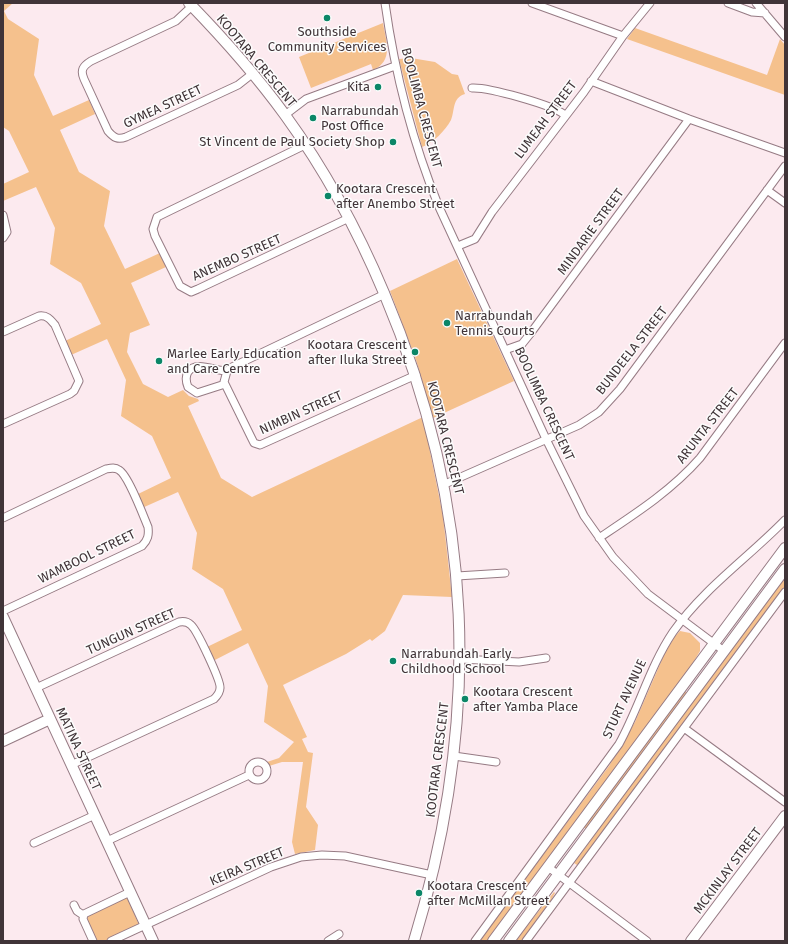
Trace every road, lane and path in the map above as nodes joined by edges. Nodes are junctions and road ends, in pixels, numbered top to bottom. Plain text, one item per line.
1 (385, 3) edge
2 (532, 3) edge
3 (650, 3) edge
4 (756, 3) edge
5 (732, 4) edge
6 (190, 5) edge
7 (551, 6) edge
8 (764, 13) junction
9 (623, 36) junction
10 (785, 37) edge
11 (395, 66) junction
12 (252, 74) junction
13 (591, 81) junction
14 (472, 88) dead end
15 (285, 114) junction
16 (565, 115) junction
17 (689, 119) junction
18 (305, 145) junction
19 (785, 152) edge
20 (785, 166) edge
21 (767, 190) junction
22 (785, 203) edge
23 (3, 216) edge
24 (349, 218) junction
25 (3, 238) edge
26 (458, 246) junction
27 (385, 294) junction
28 (3, 332) edge
29 (785, 343) edge
30 (505, 350) junction
31 (227, 371) junction
32 (416, 374) junction
33 (225, 384) junction
34 (3, 424) edge
35 (546, 439) junction
36 (444, 484) junction
37 (3, 518) edge
38 (785, 520) edge
39 (599, 538) junction
40 (785, 548) edge
41 (785, 569) edge
42 (505, 573) dead end
43 (457, 576) junction
44 (785, 592) edge
45 (3, 611) edge
46 (3, 617) edge
47 (682, 620) junction
48 (714, 644) junction
49 (724, 651) junction
50 (546, 658) dead end
51 (460, 660) junction
52 (36, 688) junction
53 (50, 719) junction
54 (684, 728) junction
55 (3, 741) edge
56 (454, 756) junction
57 (496, 762) dead end
58 (71, 765) junction
59 (249, 775) dead end
60 (785, 802) edge
61 (95, 815) junction
62 (785, 816) edge
63 (107, 841) junction
64 (34, 843) dead end
65 (548, 867) junction
66 (432, 875) junction
67 (558, 875) junction
68 (569, 883) junction
69 (130, 892) junction
70 (74, 905) dead end
71 (83, 915) junction
72 (146, 925) junction
73 (338, 934) dead end
74 (94, 941) edge
75 (111, 941) edge
76 (153, 941) edge
77 (328, 941) edge
78 (414, 941) edge
79 (475, 941) edge
80 (493, 941) edge
81 (509, 941) edge
82 (526, 941) edge
83 (647, 941) edge
84 (691, 941) edge

1 - 11 street, BOOLIMBA CRESCENT
2 - 7 street
3 - 9 street, LUMEAH STREET
4 - 8 street
5 - 8 street
6 - 12 street, KOOTARA CRESCENT
6 - 12 street, GYMEA STREET
7 - 9 street
8 - 10 street
9 - 13 street, LUMEAH STREET
11 - 15 street
11 - 26 street, BOOLIMBA CRESCENT
12 - 15 street, KOOTARA CRESCENT
13 - 16 street, LUMEAH STREET
13 - 17 street
14 - 16 street
15 - 18 street, KOOTARA CRESCENT
16 - 26 street, LUMEAH STREET
17 - 19 street
17 - 30 street, MINDARIE STREET
18 - 24 street, KOOTARA CRESCENT
18 - 24 street, ANEMBO STREET
20 - 21 street, BUNDEELA STREET
21 - 22 street
21 - 35 street, BUNDEELA STREET
23 - 25 street
24 - 27 street, KOOTARA CRESCENT
26 - 30 street, BOOLIMBA CRESCENT
27 - 31 street
27 - 32 street, KOOTARA CRESCENT
28 - 34 street
29 - 39 street, ARUNTA STREET
30 - 35 street, BOOLIMBA CRESCENT
31 - 33 street
31 - 33 street
32 - 33 street, NIMBIN STREET
32 - 36 street, KOOTARA CRESCENT
35 - 36 street, BUNDEELA STREET
35 - 39 street, BOOLIMBA CRESCENT
36 - 43 street, KOOTARA CRESCENT
37 - 45 street, WAMBOOL STREET
38 - 47 street, STURT AVENUE
39 - 47 street, BOOLIMBA CRESCENT
40 - 48 street
41 - 49 street
42 - 43 street
43 - 51 street, KOOTARA CRESCENT
44 - 54 street
46 - 52 street, MATINA STREET
47 - 48 street, BOOLIMBA CRESCENT
47 - 79 street, STURT AVENUE
48 - 49 street, BOOLIMBA CRESCENT
48 - 65 street
49 - 67 street
50 - 51 street
51 - 56 street, KOOTARA CRESCENT
52 - 53 street, MATINA STREET
52 - 58 street, TUNGUN STREET
53 - 55 street
53 - 58 street, MATINA STREET
54 - 60 street
54 - 68 street
56 - 57 street
56 - 66 street, KOOTARA CRESCENT
58 - 61 street, MATINA STREET
59 - 63 street
61 - 63 street, MATINA STREET
61 - 64 street
62 - 84 street, MCKINLAY STREET
63 - 69 street, MATINA STREET
65 - 67 street
65 - 80 street
66 - 72 street, KEIRA STREET
66 - 78 street, KOOTARA CRESCENT
67 - 68 street
67 - 81 street
68 - 82 street
68 - 83 street
69 - 71 street
69 - 72 street, MATINA STREET
70 - 71 street
71 - 74 street
72 - 75 street
72 - 76 street, MATINA STREET
73 - 77 street

